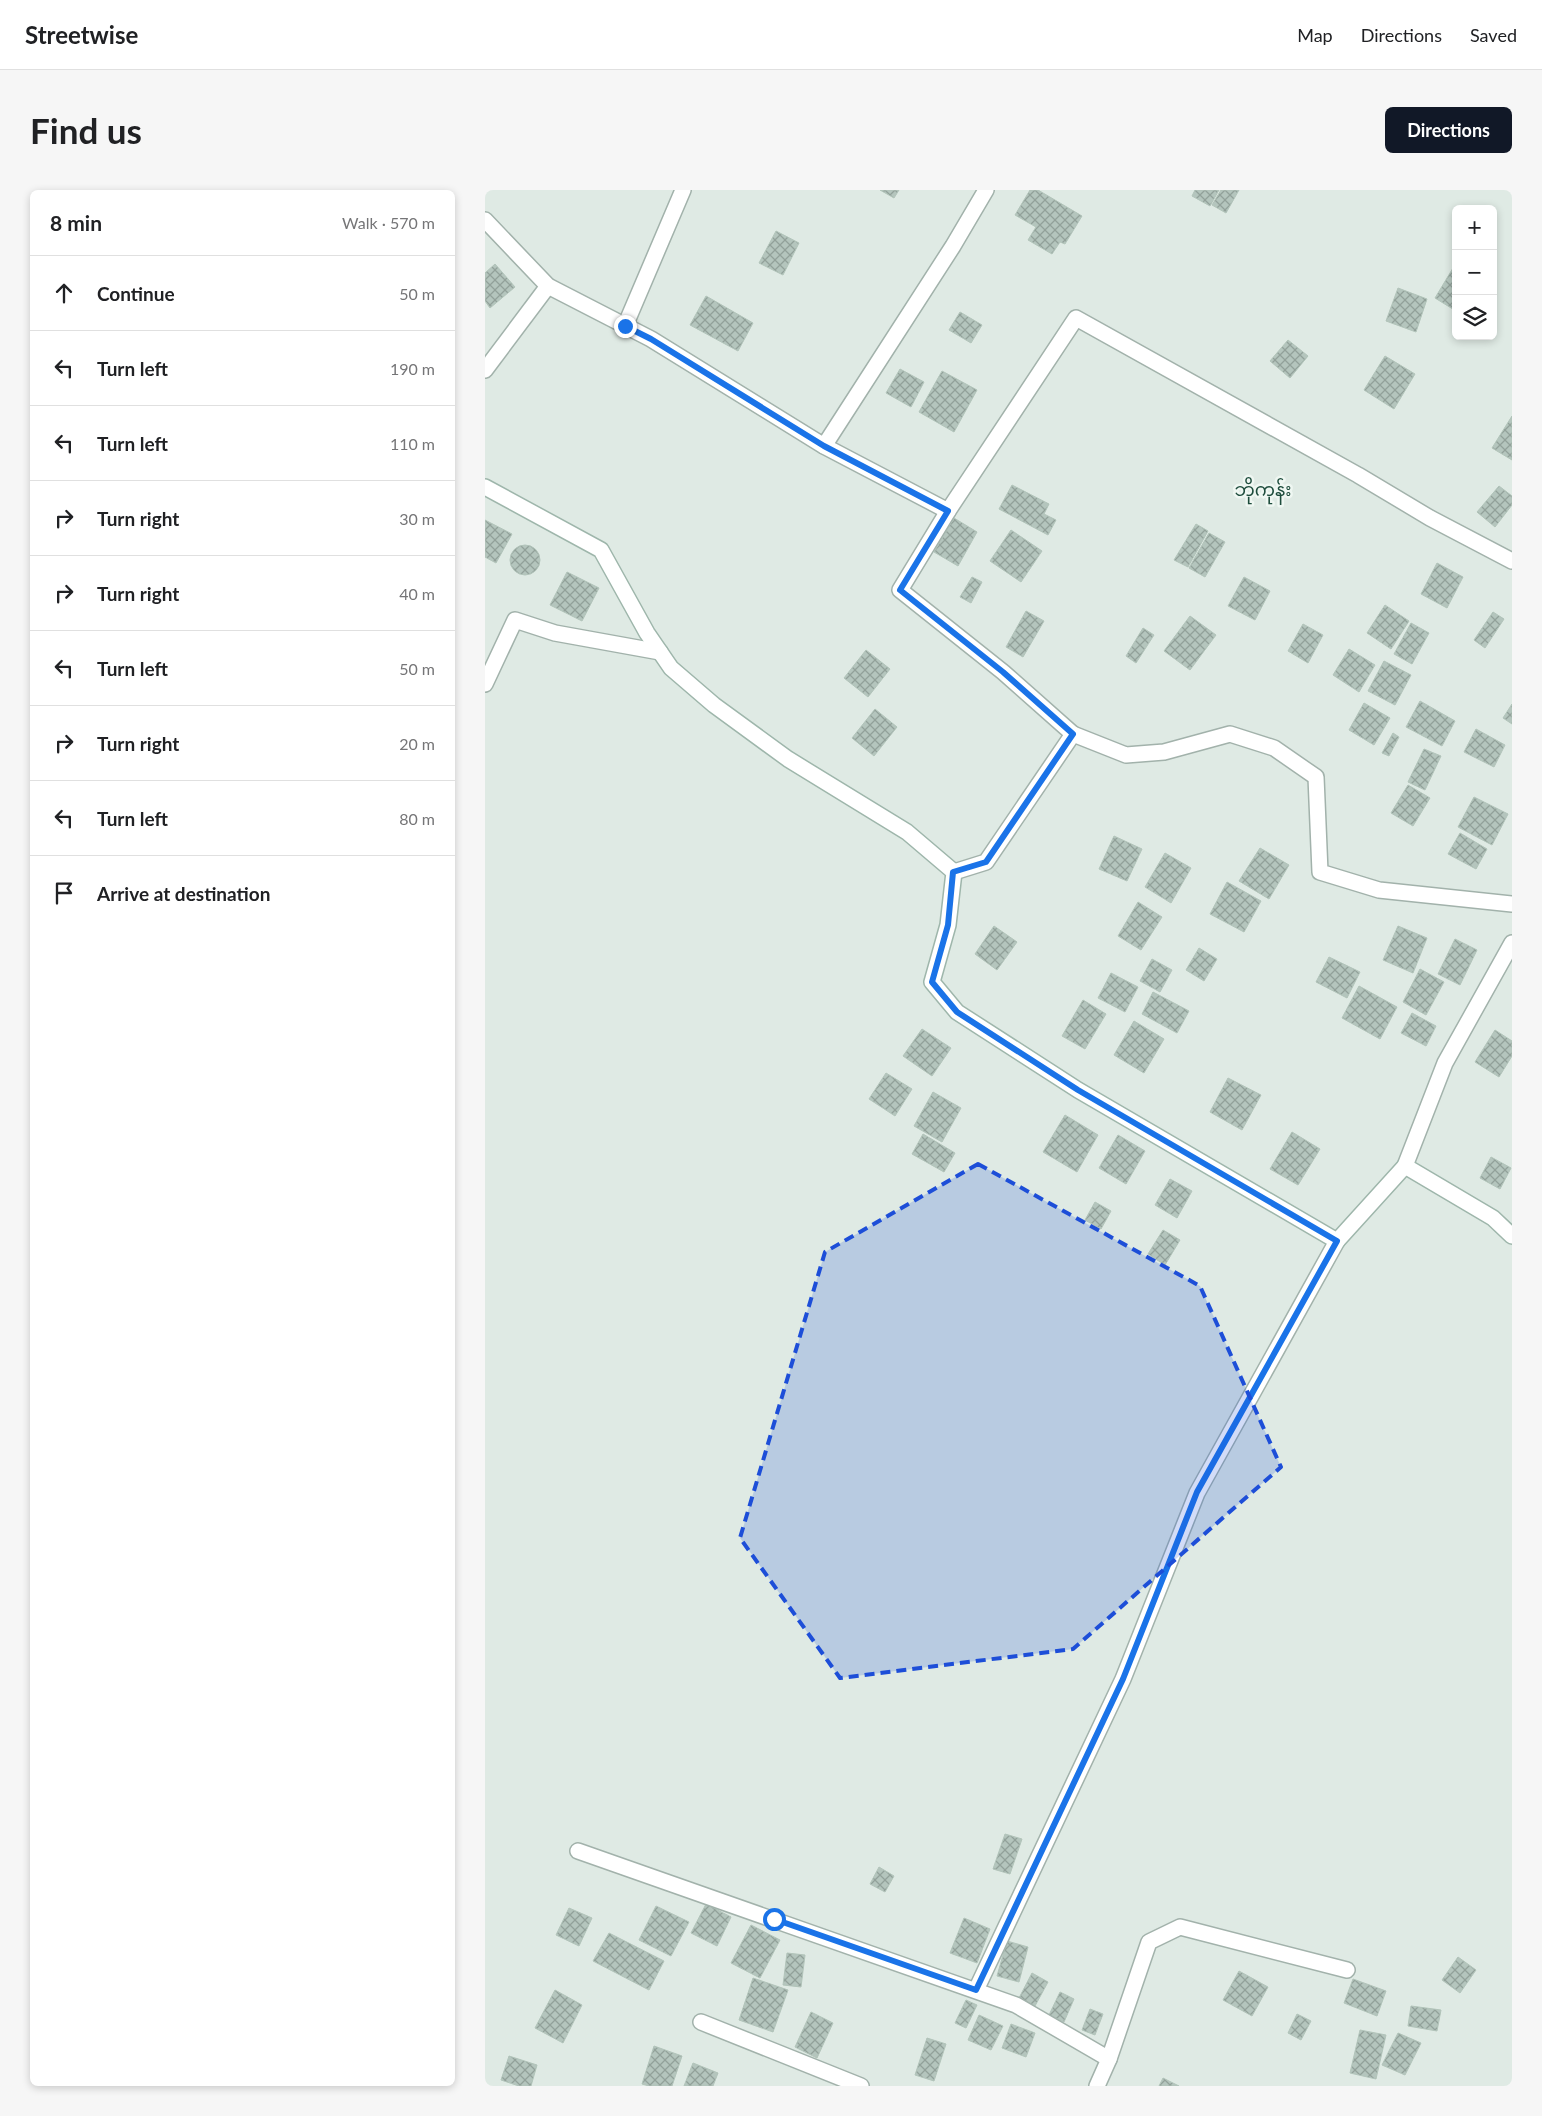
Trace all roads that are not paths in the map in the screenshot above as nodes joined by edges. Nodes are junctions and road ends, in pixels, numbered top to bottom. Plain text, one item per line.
1 (683, 190) edge
2 (986, 190) edge
3 (485, 220) edge
4 (548, 286) junction
5 (625, 326) junction
6 (485, 370) edge
7 (824, 446) junction
8 (485, 487) edge
9 (948, 511) junction
10 (1512, 561) edge
11 (660, 652) junction
12 (485, 684) edge
13 (1073, 734) junction
14 (953, 872) junction
15 (1512, 904) edge
16 (1512, 943) edge
17 (1405, 1166) junction
18 (1512, 1236) edge
19 (1337, 1241) junction
20 (578, 1851) dead end
21 (1347, 1970) dead end
22 (976, 1990) junction
23 (701, 2022) dead end
24 (1109, 2059) junction
25 (861, 2086) edge
26 (1097, 2086) edge

1 - 5 street
2 - 7 street
3 - 4 street
4 - 5 street
4 - 6 street
5 - 7 street
7 - 9 street
8 - 11 street
9 - 10 street
9 - 13 street
11 - 12 street
11 - 14 street
13 - 14 street
13 - 15 street
14 - 19 street
16 - 17 street
17 - 18 street
17 - 19 street
19 - 22 street
20 - 22 street
21 - 24 street
22 - 24 street
23 - 25 street
24 - 26 street

